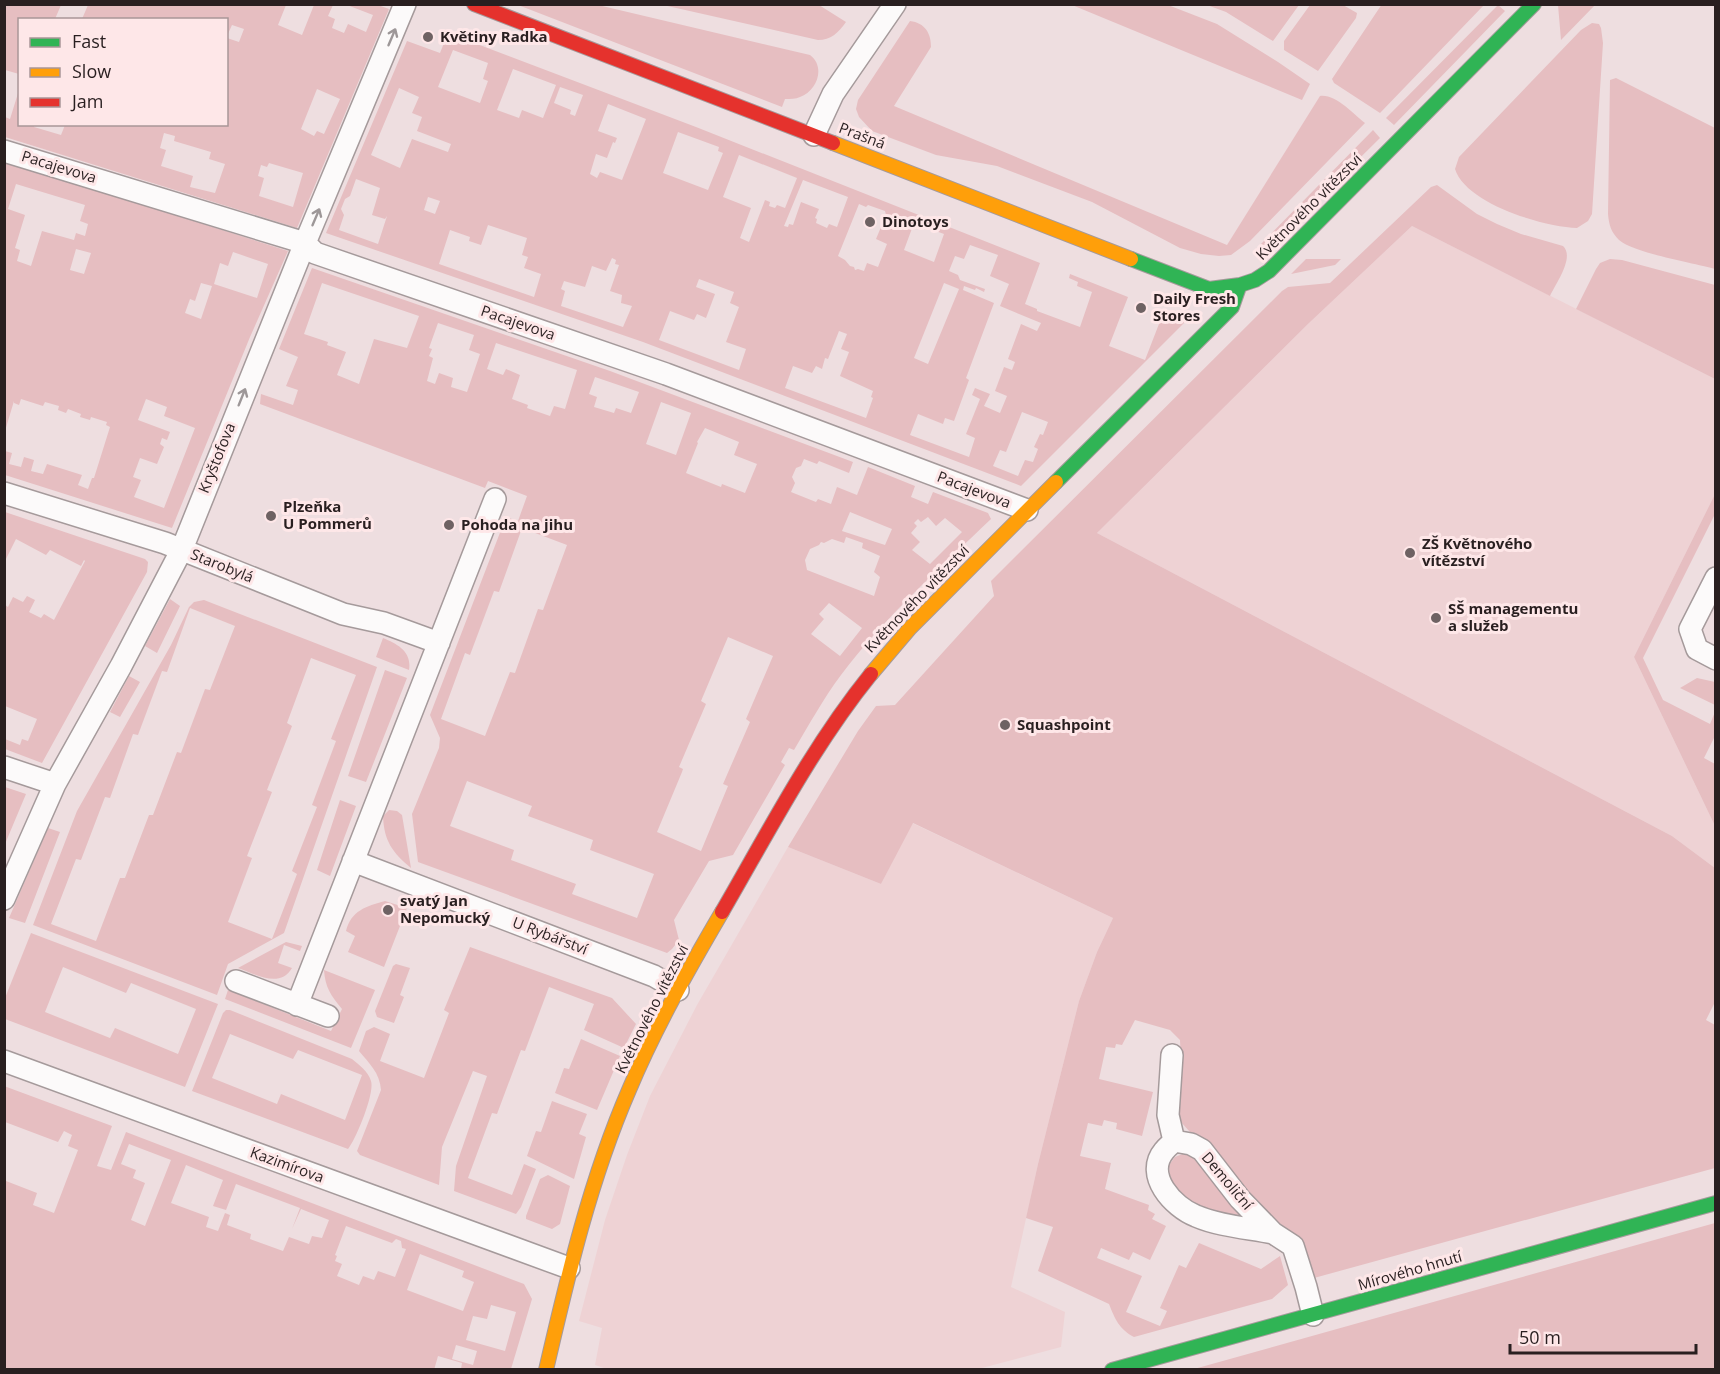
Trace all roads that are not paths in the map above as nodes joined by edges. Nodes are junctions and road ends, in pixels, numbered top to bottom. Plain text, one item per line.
1 (405, 4) edge
2 (474, 4) edge
3 (895, 4) edge
4 (1534, 4) edge
5 (814, 135) junction
6 (4, 151) edge
7 (305, 243) junction
8 (1239, 287) junction
9 (4, 493) edge
10 (495, 499) dead end
11 (1027, 510) junction
12 (182, 549) junction
13 (1716, 578) edge
14 (439, 643) junction
15 (1716, 659) edge
16 (4, 767) edge
17 (55, 784) junction
18 (353, 861) junction
19 (4, 899) edge
20 (236, 981) dead end
21 (678, 990) junction
22 (297, 1005) junction
23 (328, 1016) dead end
24 (1172, 1055) dead end
25 (4, 1061) edge
26 (1174, 1142) junction
27 (1716, 1203) edge
28 (1273, 1233) junction
29 (569, 1268) junction
30 (1312, 1316) junction
31 (546, 1370) edge
32 (1112, 1370) edge

7 -> 1 street, Kryštofova
2 - 5 street, Prašná
3 - 5 street
4 - 8 street, Květnového vítězství
5 - 8 street, Prašná
6 - 7 street, Pacajevova
7 - 11 street, Pacajevova
12 -> 7 street, Kryštofova
8 - 11 street, Květnového vítězství
9 - 12 street, Starobylá
10 - 14 street
11 - 21 street, Květnového vítězství
12 - 14 street, Starobylá
12 - 17 street, Kryštofova
13 - 15 street
14 - 18 street
16 - 17 street
17 - 19 street, Kryštofova
18 - 21 street, U Rybářství
18 - 22 street
20 - 22 street
21 - 29 street, Květnového vítězství
22 - 23 street
24 - 26 street
25 - 29 street, Kazimírova
26 - 28 street, Demoliční
26 - 28 street, Demoliční
27 - 30 street, Mírového hnutí
28 - 30 street, Demoliční
29 - 31 street, Květnového vítězství
30 - 32 street, Mírového hnutí

